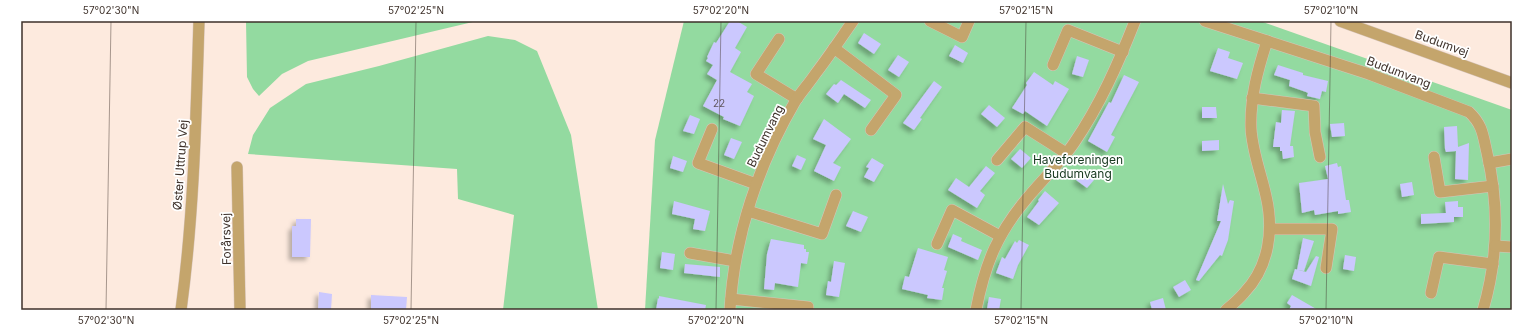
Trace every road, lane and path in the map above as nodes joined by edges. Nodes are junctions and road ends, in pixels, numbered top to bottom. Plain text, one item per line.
1 (199, 21) edge
2 (853, 21) edge
3 (930, 21) edge
4 (969, 21) edge
5 (1135, 21) edge
6 (1205, 21) edge
7 (1340, 21) edge
8 (779, 39) dead end
9 (1267, 41) junction
10 (834, 48) junction
11 (1123, 52) junction
12 (1053, 65) dead end
13 (1512, 82) edge
14 (1252, 98) junction
15 (797, 99) junction
16 (712, 129) dead end
17 (871, 130) dead end
18 (1066, 153) junction
19 (1320, 157) dead end
20 (1434, 157) dead end
21 (1512, 159) edge
22 (997, 160) dead end
23 (1489, 163) junction
24 (237, 167) dead end
25 (756, 184) junction
26 (1493, 186) junction
27 (836, 195) dead end
28 (748, 211) junction
29 (1271, 229) junction
30 (1000, 236) junction
31 (937, 244) dead end
32 (1495, 246) junction
33 (1512, 247) edge
34 (690, 253) dead end
35 (735, 261) junction
36 (1493, 264) junction
37 (1326, 268) dead end
38 (1431, 293) dead end
39 (731, 305) edge
40 (181, 310) edge
41 (240, 310) edge
42 (808, 310) edge
43 (976, 310) edge
44 (1226, 310) edge
45 (1483, 310) edge

1 - 40 street, Øster Uttrup Vej
2 - 10 street, Budumvang
3 - 4 street
5 - 11 street
6 - 9 street, Budumvang
7 - 13 street, Budumvej
8 - 15 street, Budumvang
9 - 14 street
9 - 23 street, Budumvang
10 - 15 street, Budumvang
10 - 17 street
11 - 12 street
11 - 18 street
14 - 19 street
14 - 29 street
15 - 25 street, Budumvang
16 - 25 street, Budumvang
18 - 22 street
18 - 30 street
20 - 26 street
21 - 23 street
23 - 26 street, Budumvang
24 - 41 street, Forårsvej
25 - 28 street, Budumvang
26 - 32 street, Budumvang
27 - 28 street
28 - 35 street, Budumvang
29 - 37 street
29 - 44 street
30 - 31 street
30 - 43 street
32 - 33 street
32 - 36 street, Budumvang
34 - 35 street
35 - 39 street, Budumvang
36 - 38 street
36 - 45 street, Budumvang
39 - 42 street, Budumvang

